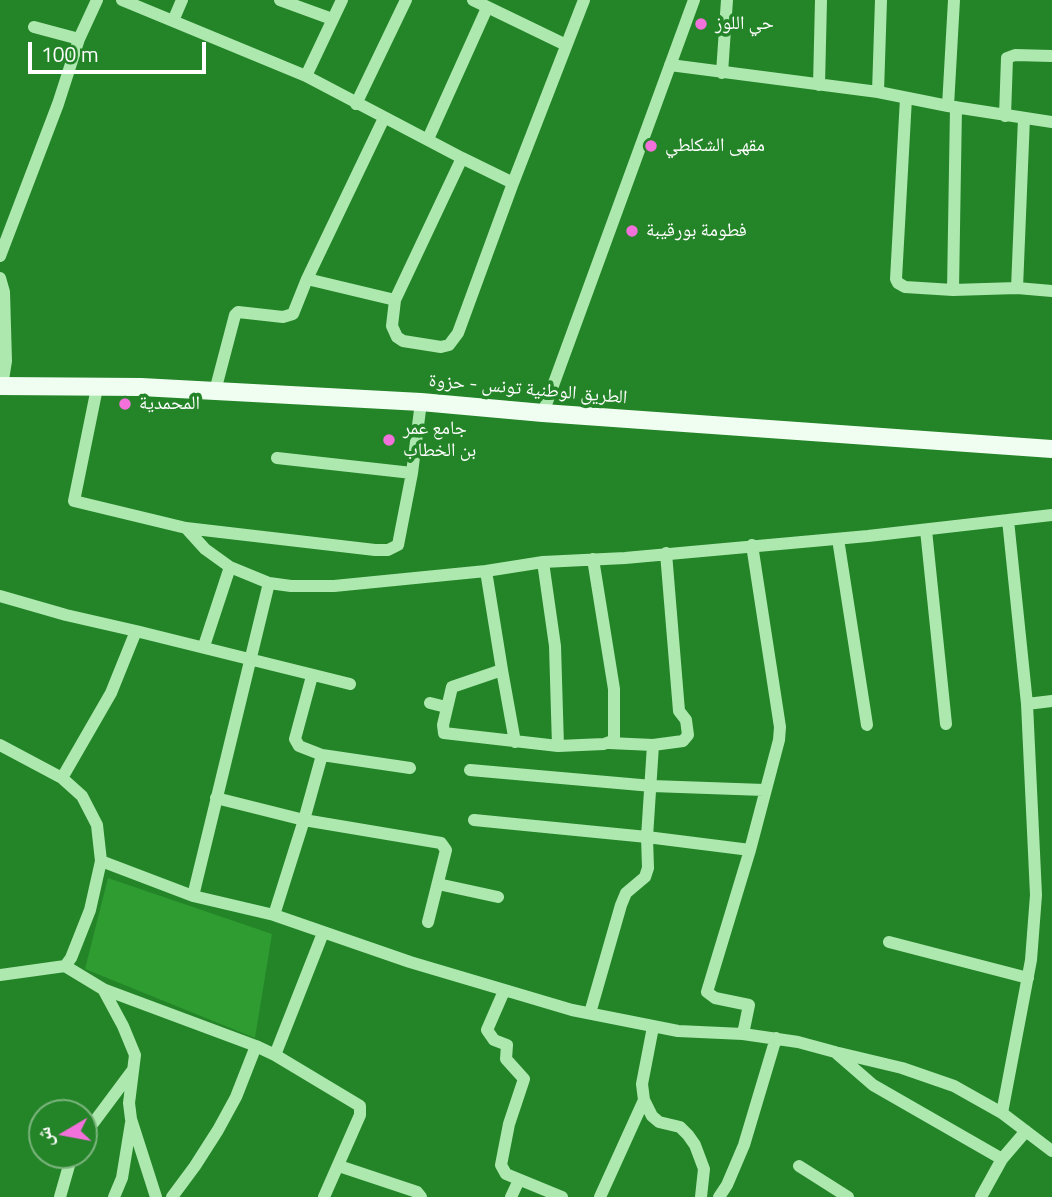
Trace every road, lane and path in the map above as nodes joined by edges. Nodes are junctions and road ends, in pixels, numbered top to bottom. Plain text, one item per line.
1 (97, 0) edge
2 (122, 0) edge
3 (182, 0) edge
4 (280, 0) edge
5 (342, 0) edge
6 (406, 0) edge
7 (473, 0) edge
8 (584, 0) edge
9 (694, 0) edge
10 (727, 0) edge
11 (821, 0) edge
12 (881, 0) edge
13 (954, 0) edge
14 (487, 8) junction
15 (332, 19) junction
16 (173, 21) junction
17 (34, 27) dead end
18 (79, 39) junction
19 (566, 46) junction
20 (1052, 56) edge
21 (670, 65) junction
22 (722, 73) junction
23 (306, 76) junction
24 (819, 85) junction
25 (878, 92) junction
26 (906, 98) junction
27 (356, 104) junction
28 (952, 107) junction
29 (1005, 116) junction
30 (384, 118) junction
31 (1024, 118) junction
32 (1052, 122) edge
33 (428, 139) junction
34 (462, 158) junction
35 (513, 183) junction
36 (0, 256) edge
37 (307, 279) junction
38 (1, 280) edge
39 (1017, 288) junction
40 (953, 289) junction
41 (1052, 291) edge
42 (396, 300) junction
43 (1, 386) edge
44 (97, 388) junction
45 (215, 391) junction
46 (421, 402) junction
47 (542, 413) junction
48 (1052, 449) edge
49 (277, 458) dead end
50 (412, 473) junction
51 (1052, 515) edge
52 (1008, 520) junction
53 (186, 528) junction
54 (926, 530) junction
55 (838, 538) junction
56 (752, 545) junction
57 (666, 553) junction
58 (593, 559) junction
59 (543, 562) junction
60 (230, 567) junction
61 (486, 571) junction
62 (269, 583) junction
63 (0, 596) edge
64 (136, 631) junction
65 (204, 646) junction
66 (251, 659) junction
67 (502, 670) junction
68 (312, 676) junction
69 (349, 684) dead end
70 (1052, 701) edge
71 (430, 703) dead end
72 (1027, 704) junction
73 (446, 707) junction
74 (946, 724) dead end
75 (867, 725) dead end
76 (515, 742) junction
77 (609, 743) junction
78 (0, 744) edge
79 (653, 745) junction
80 (558, 746) junction
81 (322, 755) junction
82 (410, 768) dead end
83 (470, 770) dead end
84 (62, 778) junction
85 (652, 786) junction
86 (764, 790) junction
87 (216, 798) junction
88 (304, 820) junction
89 (474, 820) dead end
90 (647, 837) junction
91 (750, 850) junction
92 (101, 862) junction
93 (438, 884) junction
94 (192, 896) junction
95 (498, 897) dead end
96 (274, 915) junction
97 (428, 922) dead end
98 (323, 933) junction
99 (889, 942) dead end
100 (65, 966) junction
101 (0, 975) edge
102 (1028, 978) junction
103 (103, 989) junction
104 (504, 991) junction
105 (590, 1013) junction
106 (653, 1027) junction
107 (743, 1034) junction
108 (776, 1038) junction
109 (256, 1046) junction
110 (835, 1052) junction
111 (275, 1055) junction
112 (134, 1068) junction
113 (644, 1100) junction
114 (1002, 1113) junction
115 (98, 1117) edge
116 (131, 1119) junction
117 (1026, 1131) junction
118 (1052, 1151) edge
119 (1002, 1159) junction
120 (339, 1166) junction
121 (799, 1166) dead end
122 (68, 1169) edge
123 (519, 1180) junction
124 (60, 1197) edge
125 (114, 1197) edge
126 (156, 1197) edge
127 (172, 1197) edge
128 (324, 1197) edge
129 (421, 1197) edge
130 (511, 1197) edge
131 (562, 1197) edge
132 (600, 1197) edge
133 (701, 1197) edge
134 (719, 1197) edge
135 (848, 1197) edge
136 (981, 1197) edge

1 - 18 street
2 - 16 street
3 - 16 street
4 - 15 street
5 - 15 street
6 - 27 street
7 - 14 street
8 - 19 street
9 - 21 street
10 - 22 street
11 - 24 street
12 - 25 street
13 - 28 street
14 - 19 street
14 - 33 street
15 - 23 street
16 - 23 street
17 - 18 street
18 - 36 street
19 - 35 street
20 - 29 street
21 - 22 street
21 - 47 street
22 - 24 street
23 - 27 street
24 - 25 street
25 - 26 street
26 - 28 street
26 - 40 street
27 - 30 street
28 - 29 street
28 - 40 street
29 - 31 street
30 - 33 street
30 - 37 street
31 - 32 street
31 - 39 street
33 - 34 street
34 - 35 street
34 - 42 street
35 - 42 street
37 - 42 street
37 - 45 street
38 - 43 street
39 - 40 street
39 - 41 street
43 - 44 main road, الطريق الوطنية تونس - حزوة
44 - 45 main road, الطريق الوطنية تونس - حزوة
44 - 53 street
45 - 46 main road, الطريق الوطنية تونس - حزوة
46 - 47 main road, الطريق الوطنية تونس - حزوة
46 - 50 street
47 - 48 main road, الطريق الوطنية تونس - حزوة
49 - 50 street
50 - 53 street
51 - 52 street
52 - 54 street
52 - 72 street
53 - 60 street
54 - 55 street
54 - 74 street
55 - 56 street
55 - 75 street
56 - 57 street
56 - 86 street
57 - 58 street
57 - 79 street
58 - 59 street
58 - 77 street
59 - 61 street
59 - 80 street
60 - 62 street
60 - 65 street
61 - 62 street
61 - 67 street
62 - 66 street
63 - 64 street
64 - 65 street
64 - 84 street
65 - 66 street
66 - 68 street
66 - 87 street
67 - 73 street
67 - 76 street
68 - 69 street
68 - 81 street
70 - 72 street
71 - 73 street
72 - 102 street
73 - 76 street
76 - 80 street
77 - 79 street
77 - 80 street
78 - 84 street
79 - 85 street
81 - 82 street
81 - 88 street
83 - 85 street
84 - 92 street
85 - 86 street
85 - 90 street
86 - 91 street
87 - 88 street
87 - 94 street
88 - 93 street
88 - 96 street
89 - 90 street
90 - 91 street
90 - 105 street
91 - 107 street
92 - 94 street
92 - 100 street
93 - 95 street
93 - 97 street
94 - 96 street
96 - 98 street
98 - 104 street
98 - 111 street
99 - 102 street
100 - 101 street
100 - 103 street
102 - 114 street
103 - 109 street
103 - 112 street
104 - 105 street
104 - 123 street
105 - 106 street
106 - 107 street
106 - 113 street
107 - 108 street
108 - 110 street
108 - 134 street
109 - 111 street
109 - 127 street
110 - 114 street
110 - 119 street
111 - 120 street
112 - 115 street
112 - 116 street
113 - 132 street
113 - 133 street
114 - 117 street
116 - 125 street
116 - 126 street
117 - 118 street
117 - 119 street
119 - 136 street
120 - 128 street
120 - 129 street
121 - 135 street
122 - 124 street
123 - 130 street
123 - 131 street

